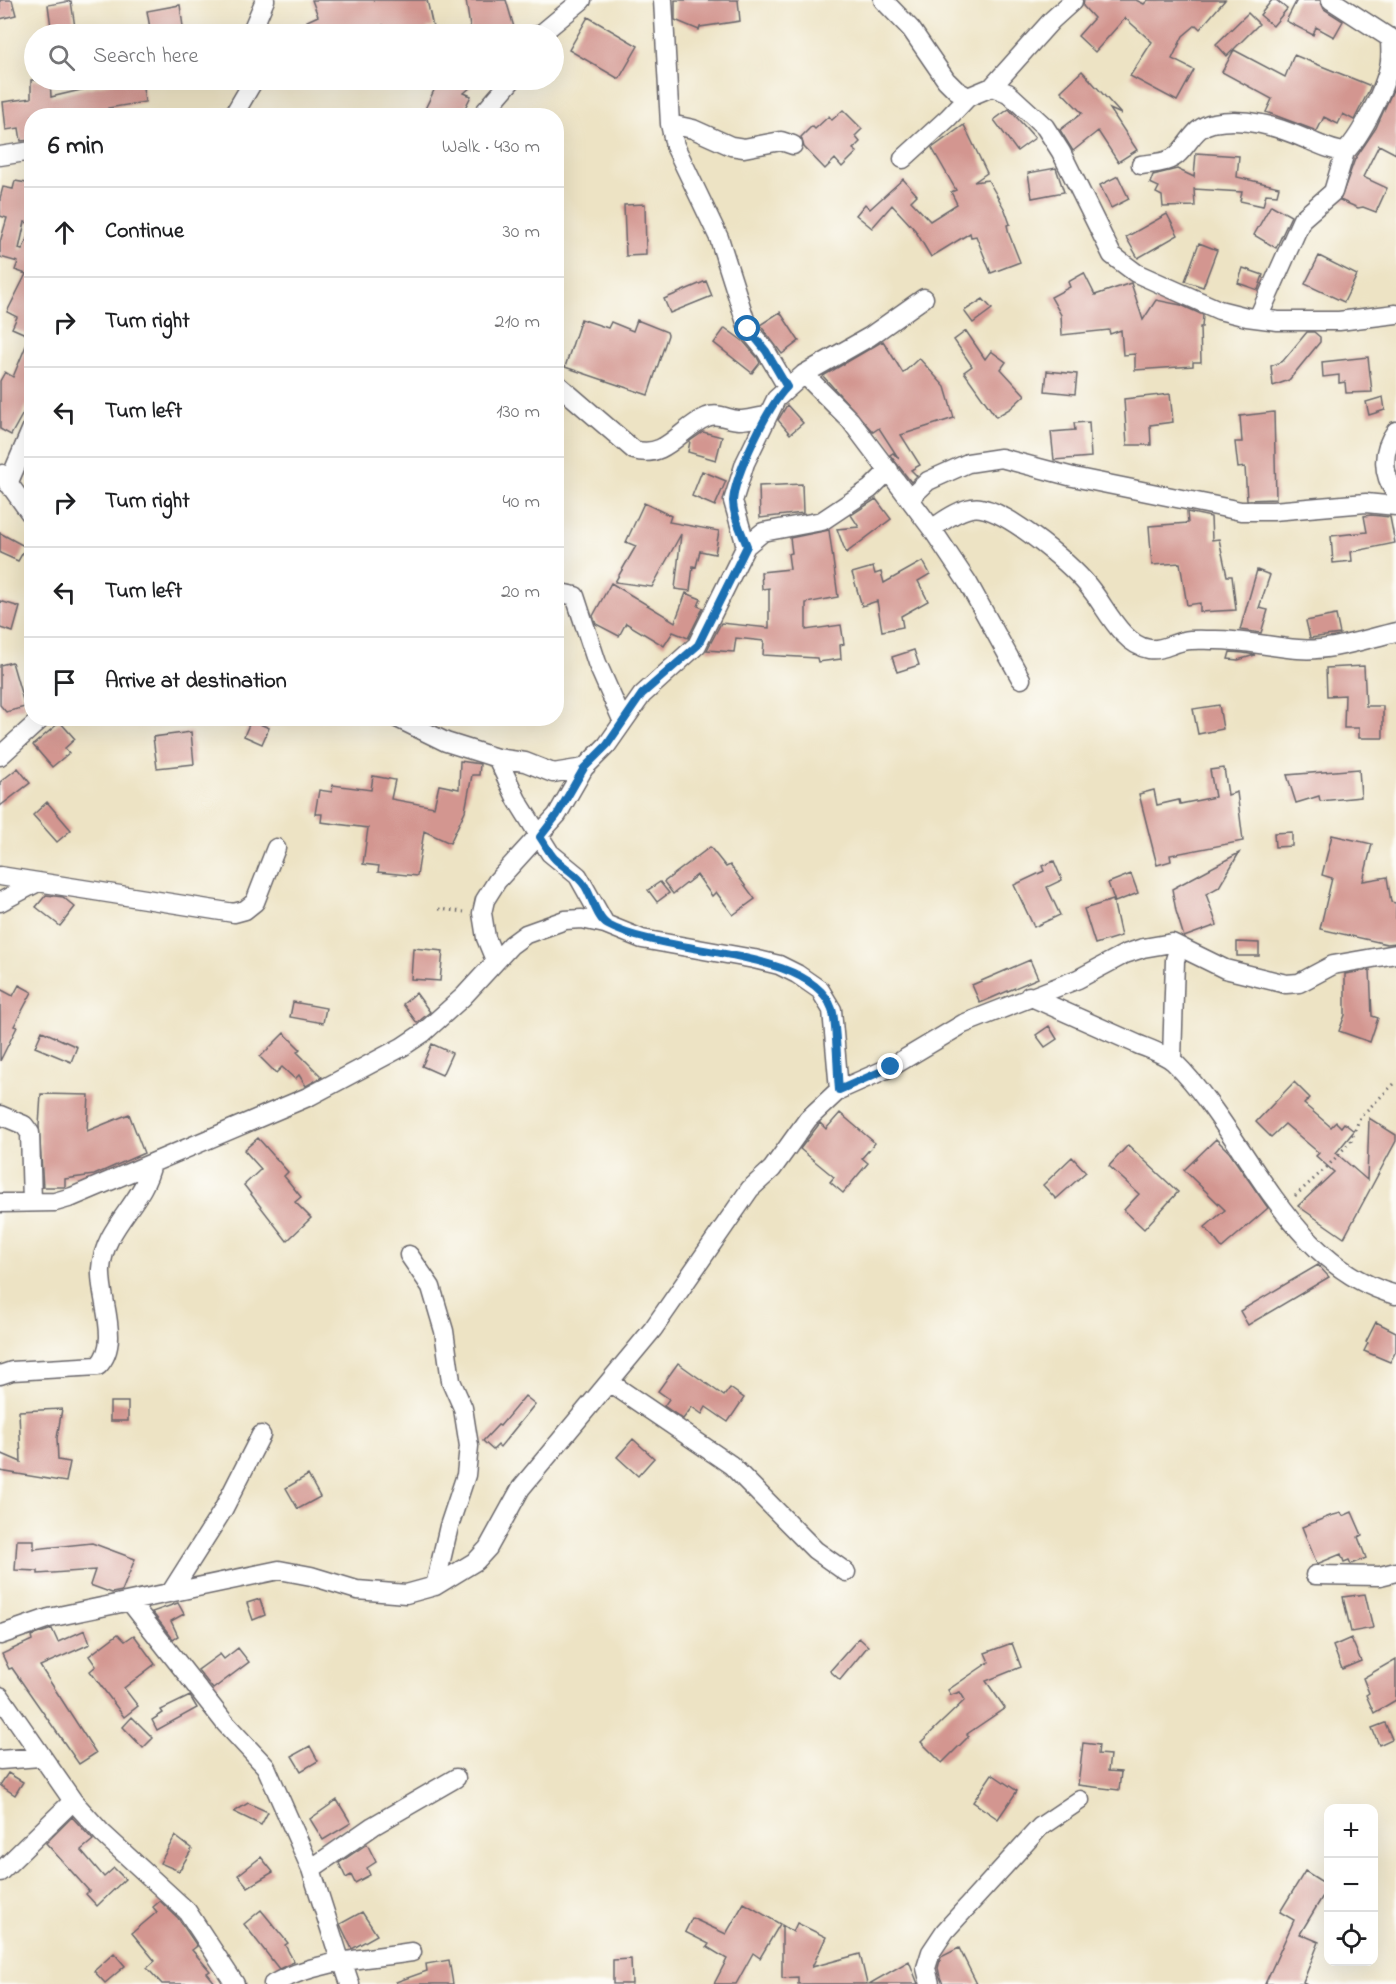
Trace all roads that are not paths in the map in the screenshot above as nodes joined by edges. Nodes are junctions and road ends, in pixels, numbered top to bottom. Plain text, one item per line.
1 (265, 0) edge
2 (582, 0) edge
3 (663, 0) edge
4 (883, 0) edge
5 (1331, 0) edge
6 (1074, 1) edge
7 (255, 24) edge
8 (553, 24) edge
9 (1393, 39) edge
10 (992, 87) junction
11 (248, 90) edge
12 (503, 90) edge
13 (968, 96) junction
14 (238, 108) edge
15 (488, 108) edge
16 (670, 124) junction
17 (793, 145) dead end
18 (24, 152) edge
19 (1345, 152) junction
20 (0, 156) edge
21 (903, 159) dead end
22 (1140, 165) dead end
23 (924, 298) dead end
24 (1396, 314) edge
25 (1258, 318) junction
26 (804, 374) junction
27 (787, 387) junction
28 (564, 389) edge
29 (767, 416) junction
30 (1396, 431) edge
31 (24, 442) edge
32 (889, 470) junction
33 (4, 477) edge
34 (1396, 494) edge
35 (909, 499) junction
36 (24, 505) edge
37 (1396, 506) edge
38 (932, 529) junction
39 (747, 546) junction
40 (564, 594) edge
41 (1396, 632) edge
42 (1021, 680) dead end
43 (623, 722) junction
44 (33, 726) edge
45 (413, 726) edge
46 (0, 756) edge
47 (497, 758) junction
48 (584, 768) junction
49 (540, 837) junction
50 (276, 848) dead end
51 (0, 876) edge
52 (38, 882) junction
53 (0, 902) edge
54 (605, 924) junction
55 (1179, 946) junction
56 (1396, 954) edge
57 (495, 960) junction
58 (1029, 996) junction
59 (1172, 1060) junction
60 (839, 1090) junction
61 (0, 1115) edge
62 (152, 1163) junction
63 (32, 1202) junction
64 (0, 1203) edge
65 (409, 1255) dead end
66 (1396, 1295) edge
67 (0, 1375) edge
68 (609, 1382) junction
69 (261, 1435) dead end
70 (846, 1572) dead end
71 (1396, 1572) edge
72 (1316, 1575) dead end
73 (435, 1586) junction
74 (171, 1593) junction
75 (131, 1603) junction
76 (0, 1635) edge
77 (0, 1696) edge
78 (40, 1757) junction
79 (0, 1760) edge
80 (456, 1778) dead end
81 (1080, 1800) dead end
82 (73, 1801) junction
83 (311, 1869) junction
84 (0, 1872) edge
85 (412, 1952) dead end
86 (342, 1963) junction
87 (235, 1984) edge
88 (273, 1984) edge
89 (350, 1984) edge
90 (930, 1984) edge

1 - 7 street
2 - 8 street
3 - 16 street
4 - 13 street
5 - 9 street
6 - 10 street
9 - 19 street
10 - 13 street
10 - 25 street
11 - 14 street
12 - 15 street
13 - 21 street
16 - 17 street
16 - 27 street
18 - 20 street
19 - 22 street
19 - 25 street
23 - 26 street
24 - 25 street
26 - 27 street
26 - 32 street
27 - 29 street
28 - 29 street
29 - 39 street
30 - 34 street
31 - 33 street
32 - 35 street
32 - 39 street
33 - 36 street
35 - 37 street
35 - 38 street
38 - 41 street
38 - 42 street
39 - 43 street
40 - 43 street
43 - 48 street
44 - 46 street
45 - 47 street
47 - 48 street
47 - 49 street
48 - 49 street
49 - 54 street
49 - 57 street
50 - 52 street
51 - 52 street
52 - 53 street
54 - 57 street
54 - 60 street
55 - 56 street
55 - 58 street
55 - 59 street
57 - 62 street
58 - 59 street
58 - 60 street
59 - 66 street
60 - 68 street
61 - 63 street
62 - 63 street
62 - 67 street
63 - 64 street
65 - 73 street
68 - 70 street
68 - 73 street
69 - 74 street
71 - 72 street
73 - 74 street
74 - 75 street
75 - 76 street
75 - 83 street
77 - 78 street
78 - 79 street
78 - 82 street
80 - 83 street
81 - 90 street
82 - 84 street
82 - 87 street
83 - 86 street
85 - 86 street
86 - 88 street
86 - 89 street

